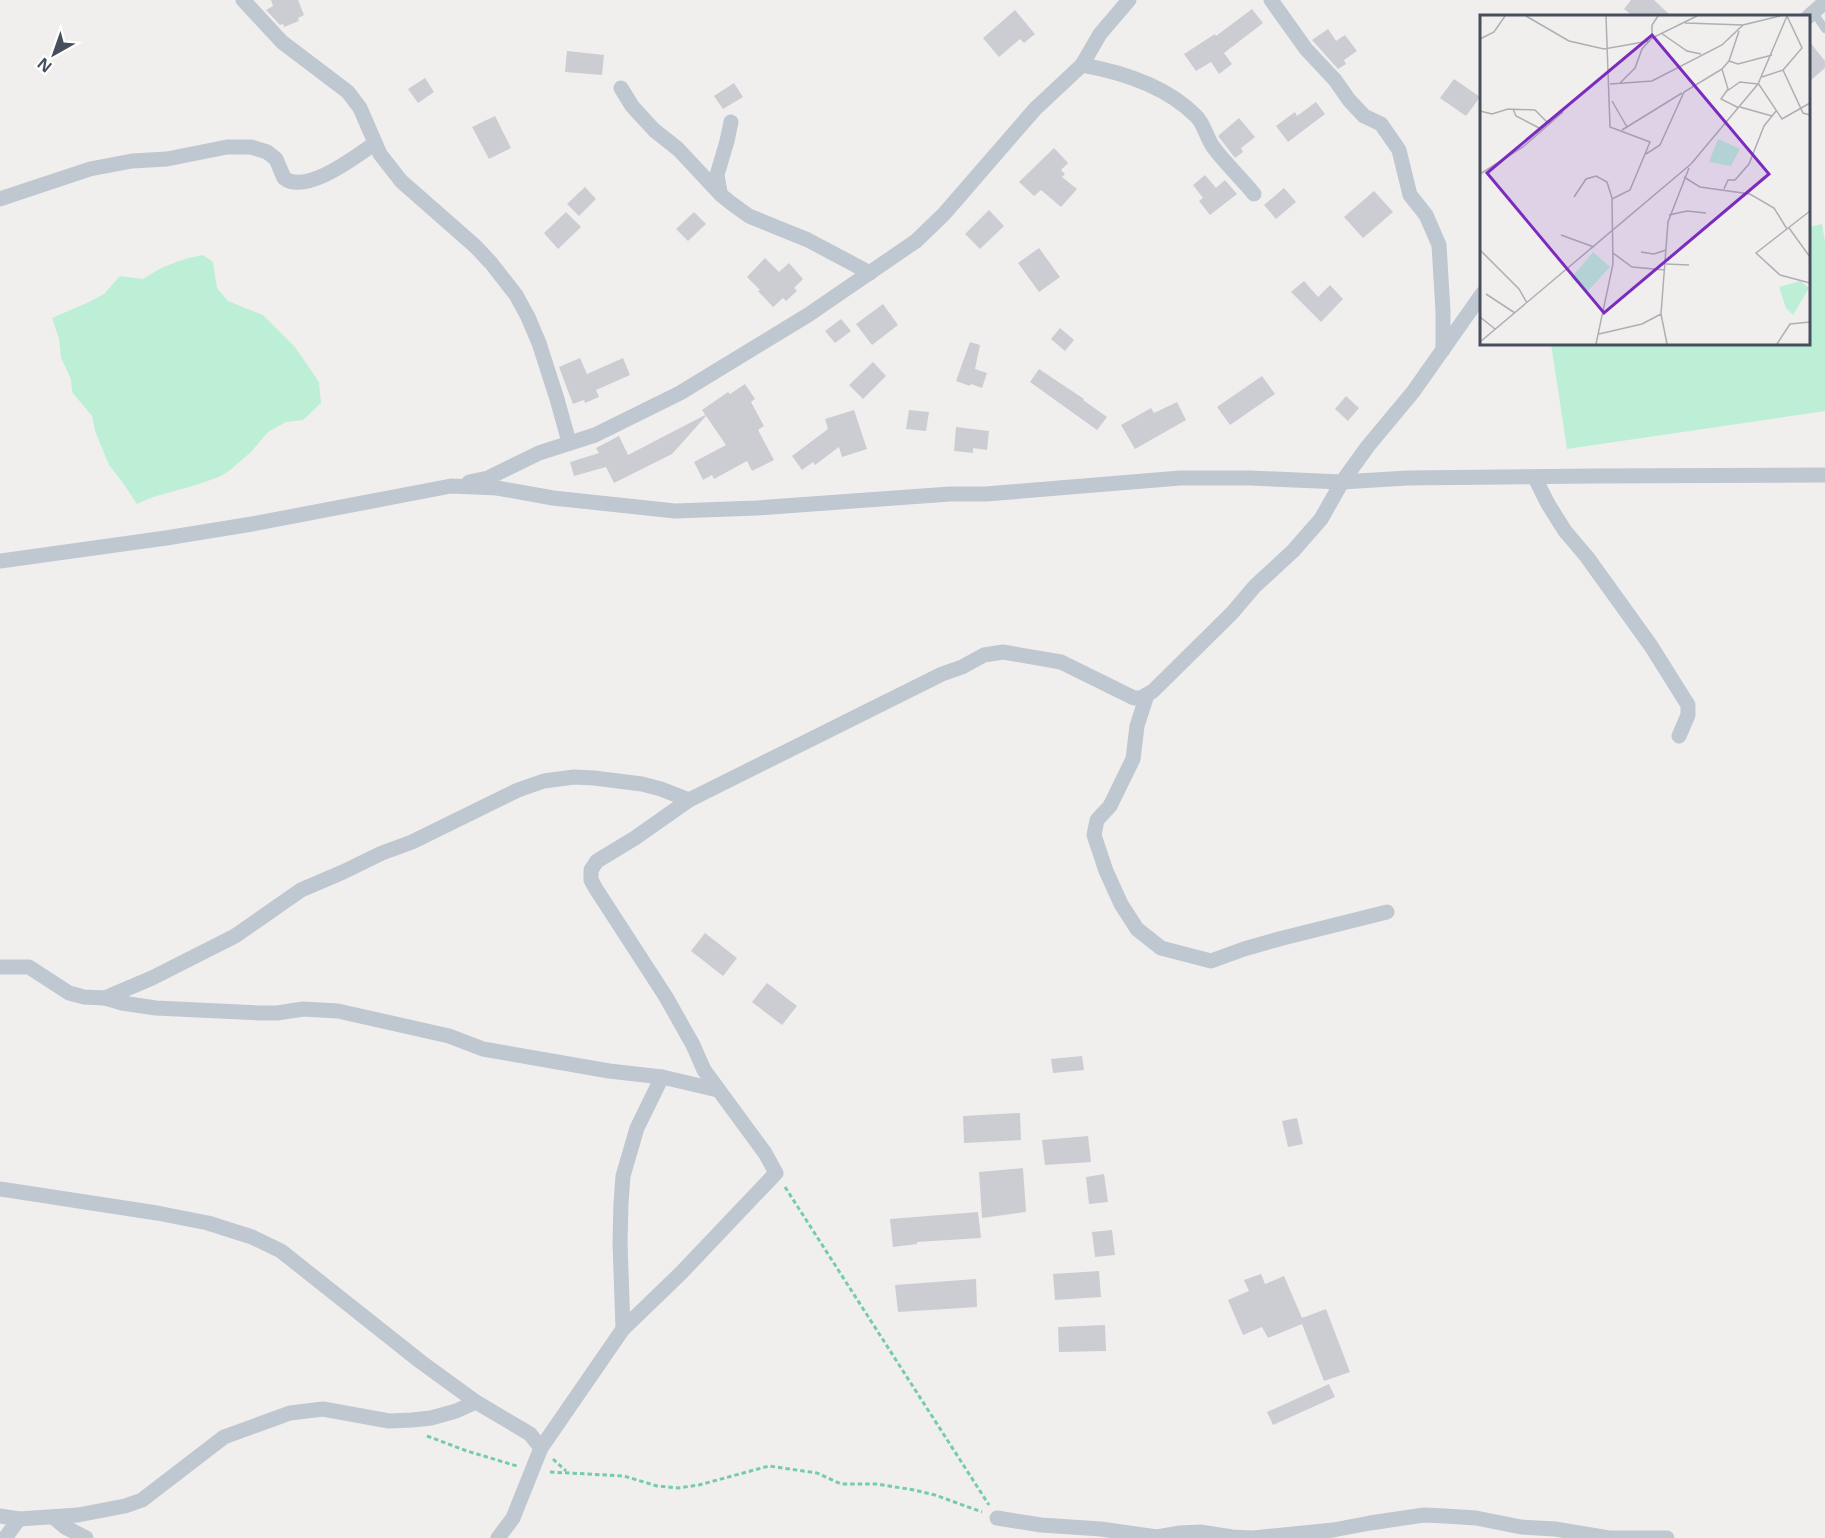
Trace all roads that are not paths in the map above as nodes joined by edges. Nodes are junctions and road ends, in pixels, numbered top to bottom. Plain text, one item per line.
1 (243, 0) edge
2 (1129, 0) edge
3 (1271, 0) edge
4 (1816, 11) edge
5 (1825, 29) edge
6 (1082, 65) junction
7 (621, 88) dead end
8 (731, 122) dead end
9 (374, 144) junction
10 (1254, 194) dead end
11 (721, 195) junction
12 (0, 199) edge
13 (870, 273) junction
14 (1480, 297) edge
15 (1443, 350) junction
16 (569, 442) junction
17 (1825, 476) edge
18 (1535, 478) junction
19 (1342, 482) junction
20 (451, 486) junction
21 (0, 561) edge
22 (1147, 696) junction
23 (1679, 736) dead end
24 (688, 800) junction
25 (1387, 912) dead end
26 (0, 967) edge
27 (105, 998) junction
28 (662, 1077) junction
29 (718, 1090) junction
30 (0, 1189) edge
31 (623, 1329) junction
32 (476, 1402) junction
33 (541, 1448) junction
34 (0, 1516) edge
35 (52, 1517) junction
36 (998, 1518) road end
37 (18, 1519) junction
38 (1157, 1537) edge
39 (1232, 1537) edge
40 (5, 1538) edge
41 (86, 1538) edge
42 (498, 1538) edge
43 (1667, 1538) edge

1 - 9 street
2 - 6 street
3 - 15 street
4 - 5 lane
6 - 10 street
6 - 13 street
7 - 11 street
8 - 11 street
9 - 12 street
9 - 16 street
11 - 13 street
13 - 16 street
14 - 15 street
15 - 19 street
16 - 20 street
17 - 18 street
18 - 19 street
18 - 23 street
19 - 20 street
19 - 22 street
20 - 21 street
22 - 24 street
22 - 25 street
24 - 27 street
24 - 29 street
26 - 27 street
27 - 28 street
28 - 29 street
28 - 31 street
29 - 31 street
30 - 32 street
31 - 33 street
32 - 33 street
32 - 35 street
33 - 42 street
34 - 37 street
35 - 37 street
35 - 41 street
36 - 38 street
37 - 40 street
38 - 39 street
39 - 43 street

